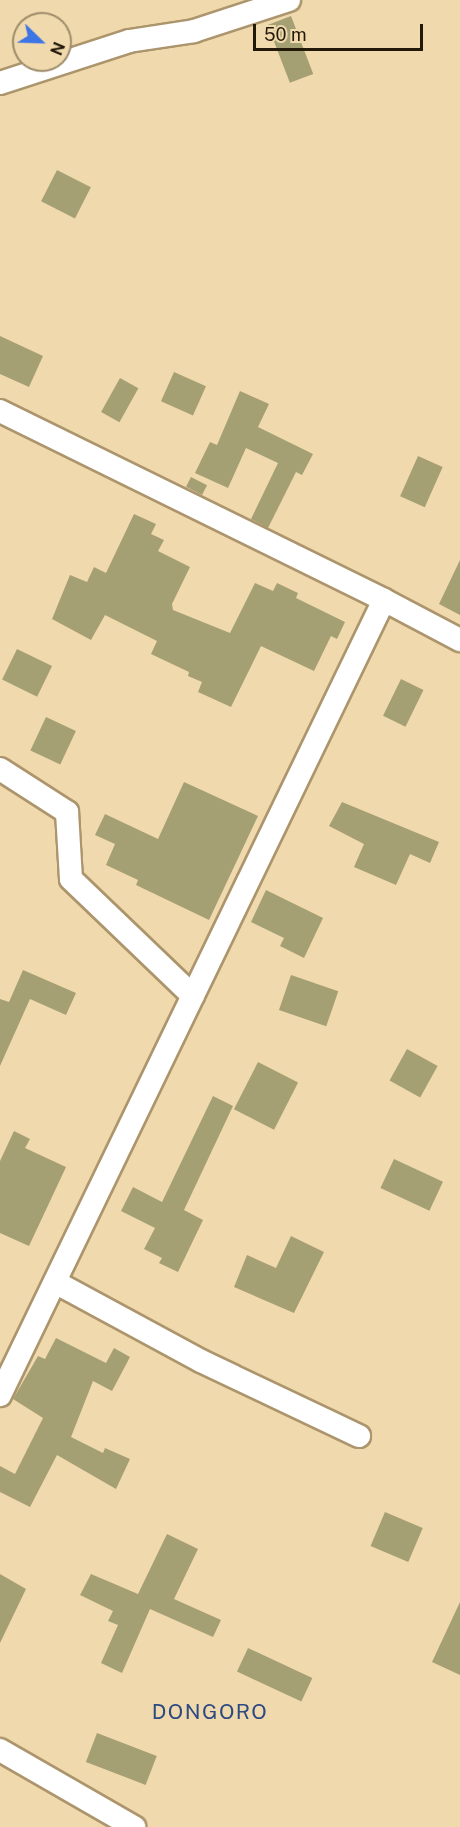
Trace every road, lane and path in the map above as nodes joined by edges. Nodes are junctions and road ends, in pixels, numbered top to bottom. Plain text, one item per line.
1 (289, 0) edge
2 (0, 83) edge
3 (0, 411) edge
4 (384, 600) junction
5 (460, 640) edge
6 (0, 769) edge
7 (193, 996) junction
8 (55, 1282) junction
9 (0, 1395) edge
10 (359, 1436) dead end
11 (0, 1750) edge
12 (134, 1827) edge

1 - 2 street
3 - 4 street
4 - 5 street
4 - 7 street
6 - 7 street
7 - 8 street
8 - 9 street
8 - 10 street
11 - 12 street

